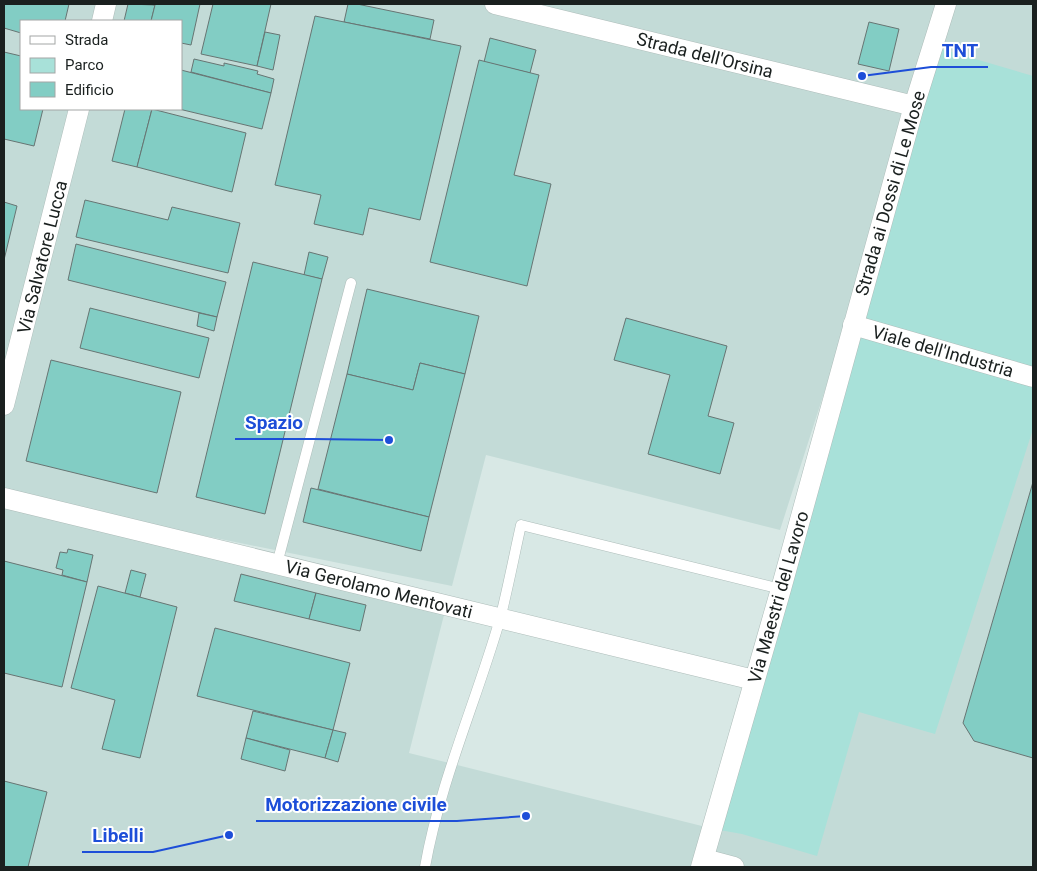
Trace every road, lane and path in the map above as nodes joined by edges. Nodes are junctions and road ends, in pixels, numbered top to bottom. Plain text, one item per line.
1 (106, 4) edge
2 (495, 4) edge
3 (946, 4) edge
4 (102, 20) edge
5 (914, 106) junction
6 (79, 110) edge
7 (351, 283) dead end
8 (853, 325) junction
9 (1033, 377) edge
10 (4, 406) edge
11 (4, 498) edge
12 (277, 564) junction
13 (781, 589) junction
14 (500, 618) junction
15 (754, 680) junction
16 (702, 863) edge
17 (425, 867) edge
18 (734, 867) edge

1 - 4 street
2 - 5 street, Strada dell'Orsina
3 - 5 street, Strada ai Dossi di Le Mose
5 - 8 street, Strada ai Dossi di Le Mose
6 - 10 street, Via Salvatore Lucca
7 - 12 lane
8 - 9 street, Viale dell'Industria
8 - 13 street, Via Maestri del Lavoro
11 - 12 street, Via Gerolamo Mentovati
12 - 14 street, Via Gerolamo Mentovati
13 - 14 lane
13 - 15 street, Via Maestri del Lavoro
14 - 15 street, Via Gerolamo Mentovati
14 - 17 lane
15 - 16 street, Via Maestri del Lavoro
16 - 18 street

